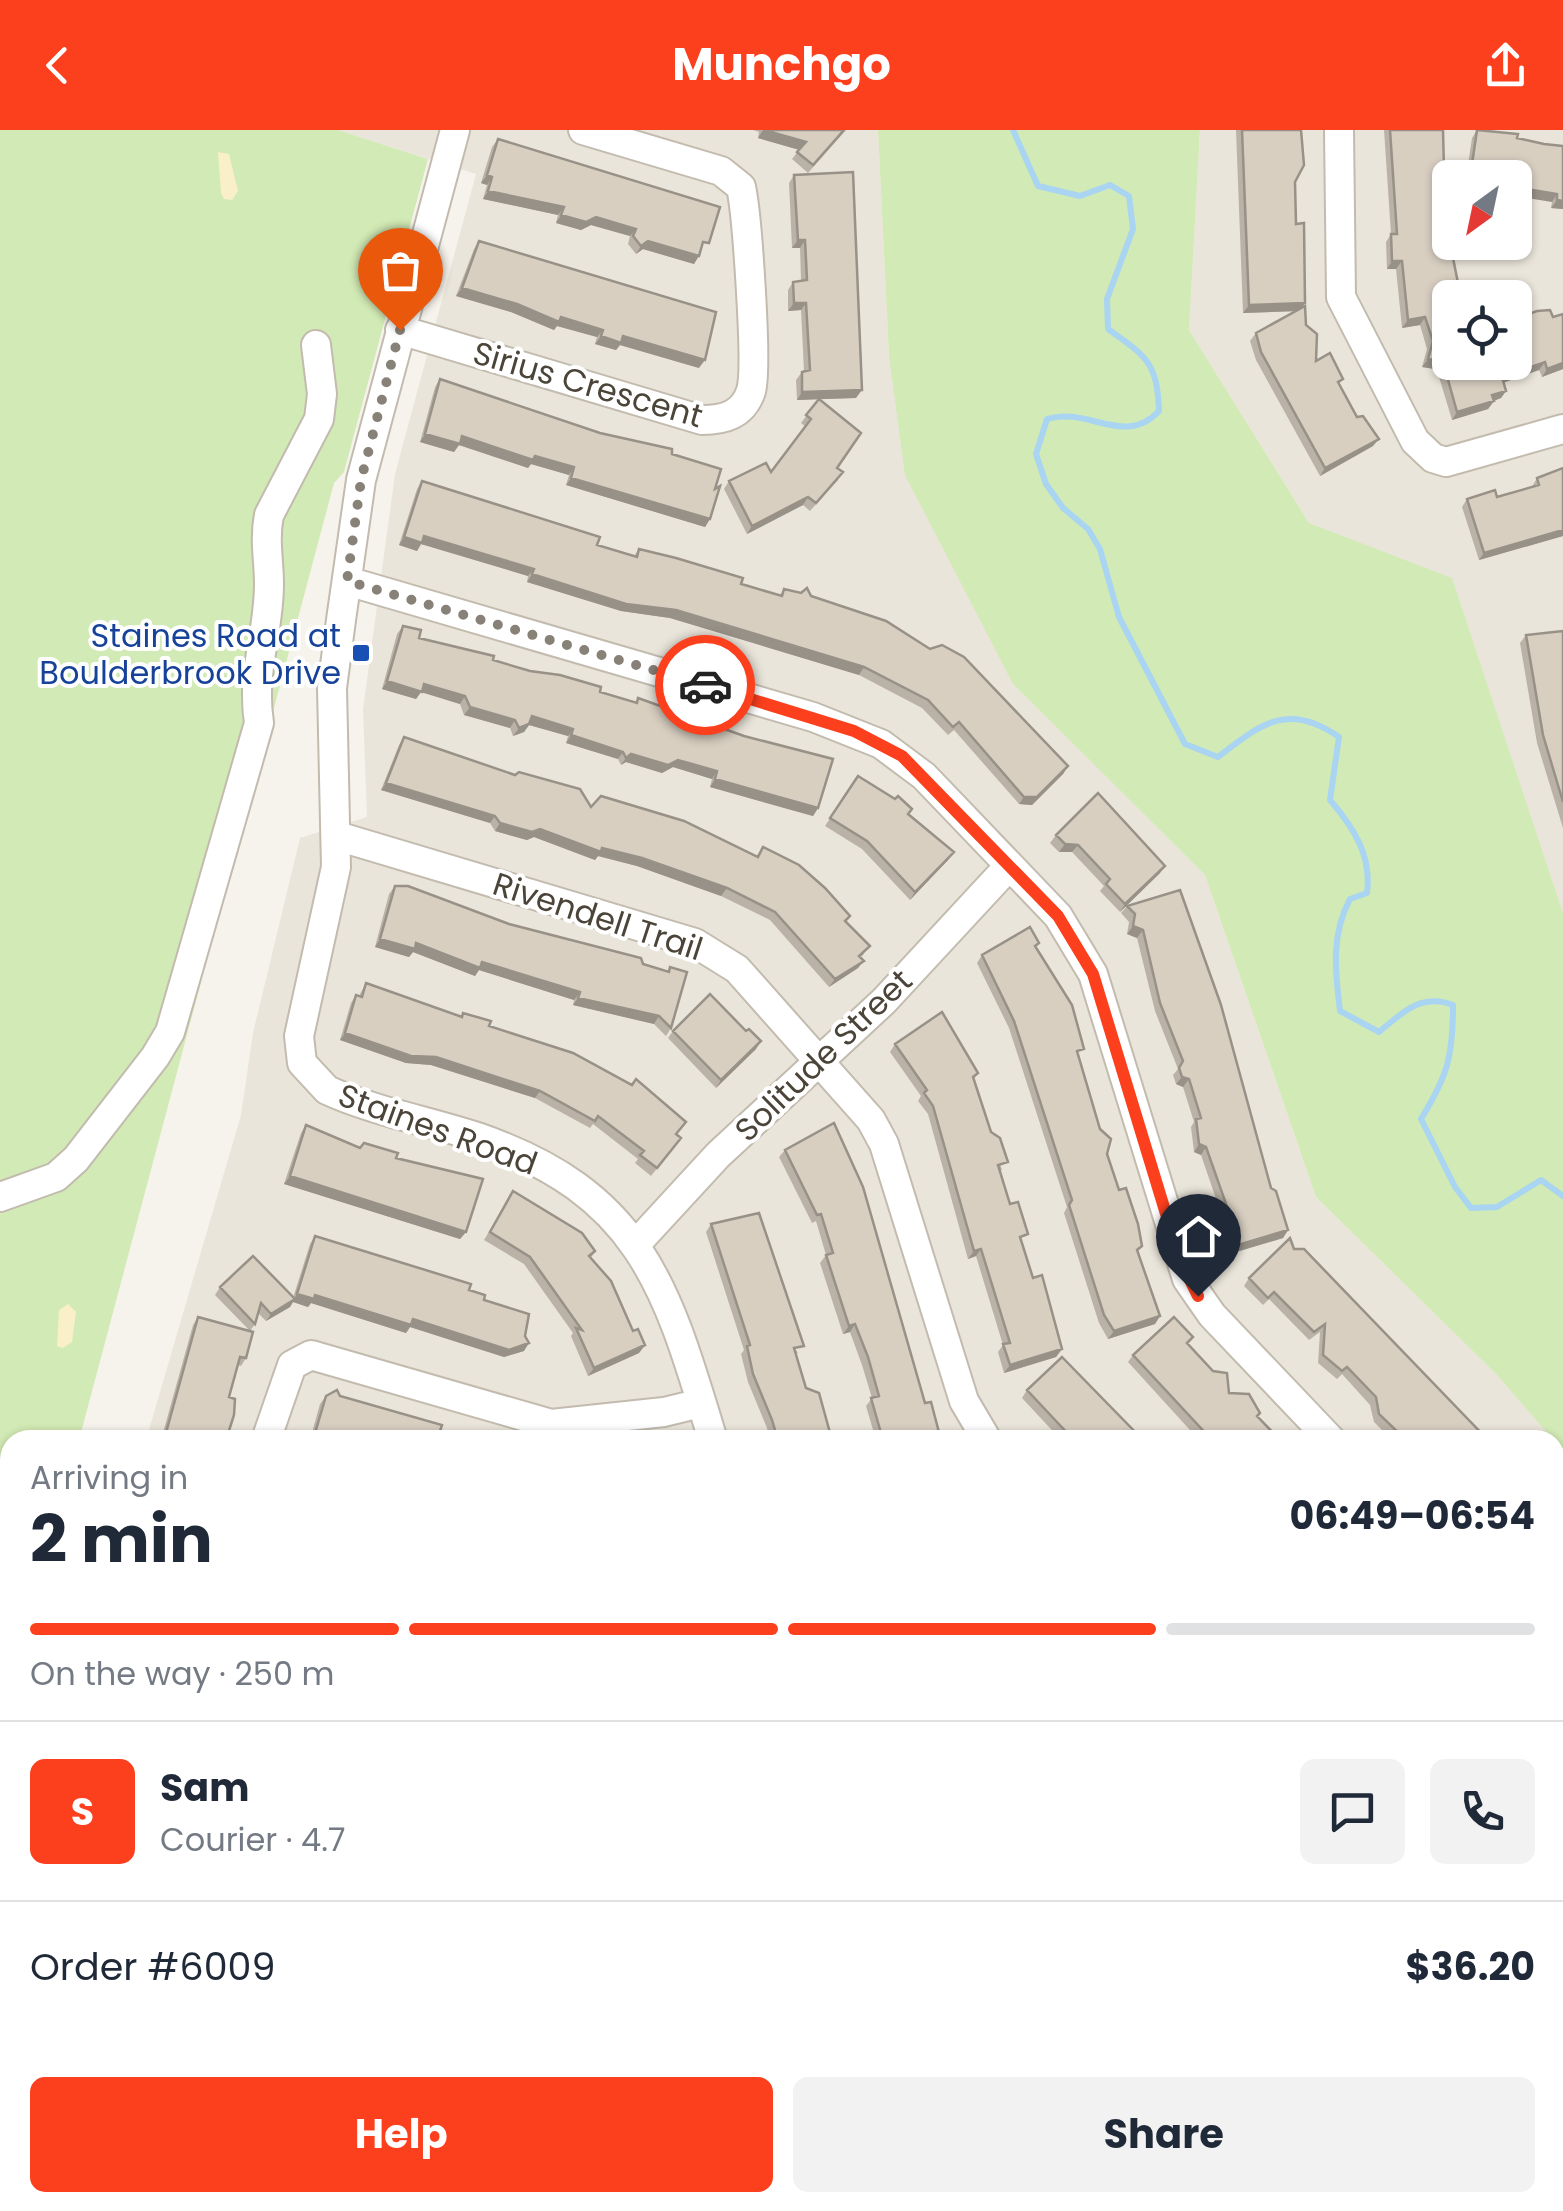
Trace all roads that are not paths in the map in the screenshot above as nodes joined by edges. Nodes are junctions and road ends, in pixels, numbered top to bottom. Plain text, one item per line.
1 (455, 130) edge
2 (583, 130) edge
3 (1339, 130) edge
4 (400, 330) junction
5 (316, 345) dead end
6 (1563, 429) edge
7 (347, 581) junction
8 (336, 836) junction
9 (1010, 866) junction
10 (819, 1060) junction
11 (0, 1198) edge
12 (636, 1244) junction
13 (702, 1402) junction
14 (269, 1430) edge
15 (710, 1430) edge
16 (981, 1430) edge
17 (1321, 1430) edge

1 - 4 street, Staines Road
2 - 4 street, Sirius Crescent
3 - 6 street
4 - 7 street, Staines Road
5 - 11 street
7 - 8 street, Staines Road
7 - 9 street
8 - 10 street, Rivendell Trail
8 - 12 street, Staines Road
9 - 10 street, Solitude Street
9 - 17 street
10 - 12 street, Solitude Street
10 - 16 street, Rivendell Trail
12 - 13 street, Staines Road
13 - 14 street
13 - 15 street, Staines Road

